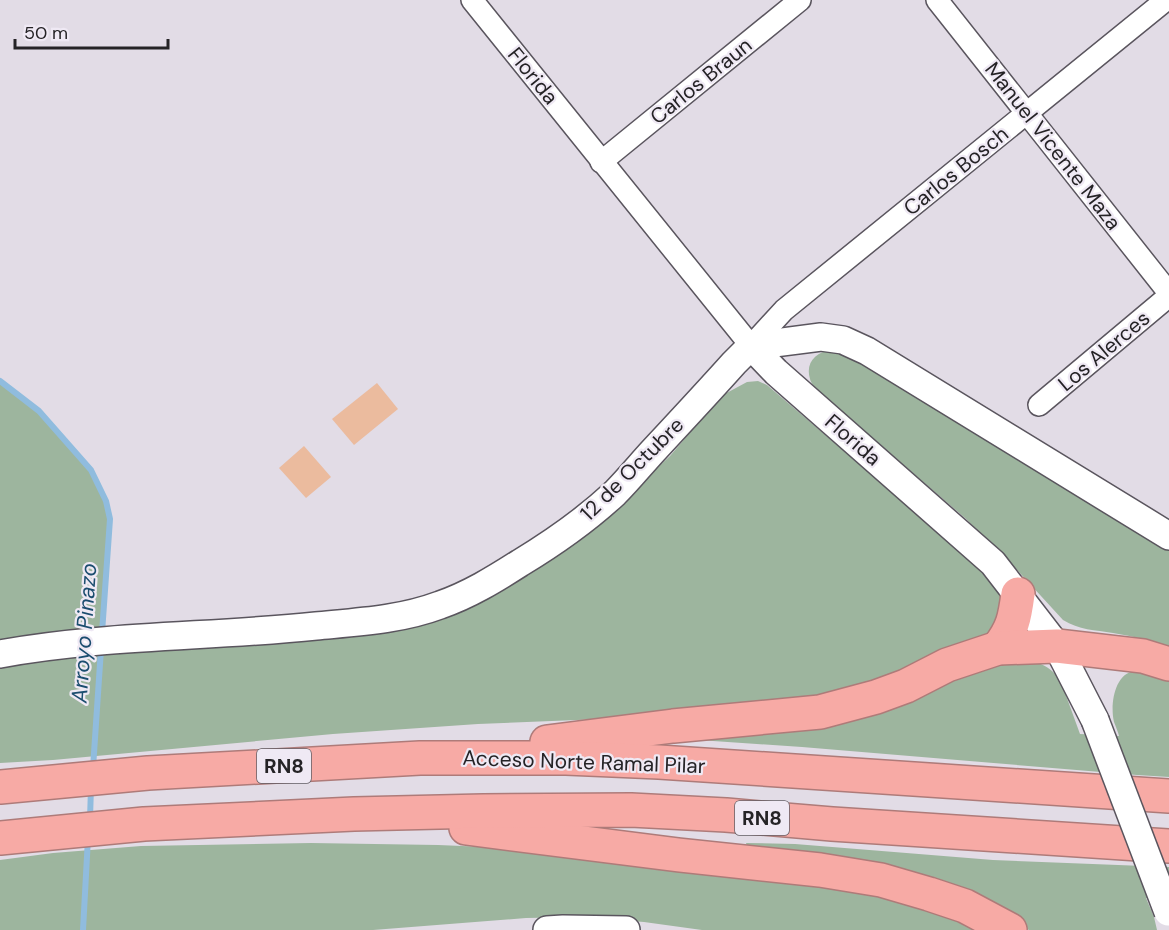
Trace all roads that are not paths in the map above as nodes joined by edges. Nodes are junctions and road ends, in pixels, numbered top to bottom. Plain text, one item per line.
1 (472, 0) edge
2 (800, 0) edge
3 (937, 0) edge
4 (1166, 0) edge
5 (1027, 114) junction
6 (601, 162) junction
7 (1169, 294) edge
8 (751, 346) junction
9 (1039, 405) dead end
10 (1169, 536) edge
11 (1018, 594) junction
12 (1058, 646) junction
13 (998, 648) junction
14 (0, 654) edge
15 (1169, 664) edge
16 (420, 758) junction
17 (16, 785) edge
18 (1169, 796) edge
19 (354, 814) junction
20 (15, 836) edge
21 (1169, 846) edge
22 (1168, 913) edge
23 (547, 930) edge
24 (626, 930) edge
25 (1010, 930) edge

1 - 6 street, Florida
2 - 6 street, Carlos Braun
3 - 5 street, Manuel Vicente Maza
4 - 5 street, Carlos Bosch
5 - 7 street, Manuel Vicente Maza
5 - 8 street, Carlos Bosch
6 - 8 street, Florida
7 - 9 street, Los Alerces
8 - 10 street
8 - 11 street, Florida
8 - 14 street, 12 de Octubre
11 - 12 street, Florida
11 - 13 highway
12 - 13 highway
12 - 15 highway
12 - 22 street, Florida, bridge
13 - 16 highway
16 - 17 highway, Acceso Norte Ramal Pilar / RN8
16 - 18 highway, Acceso Norte Ramal Pilar / RN8
19 - 20 highway, RN8
19 - 21 highway, RN8
19 - 25 highway
23 - 24 street

